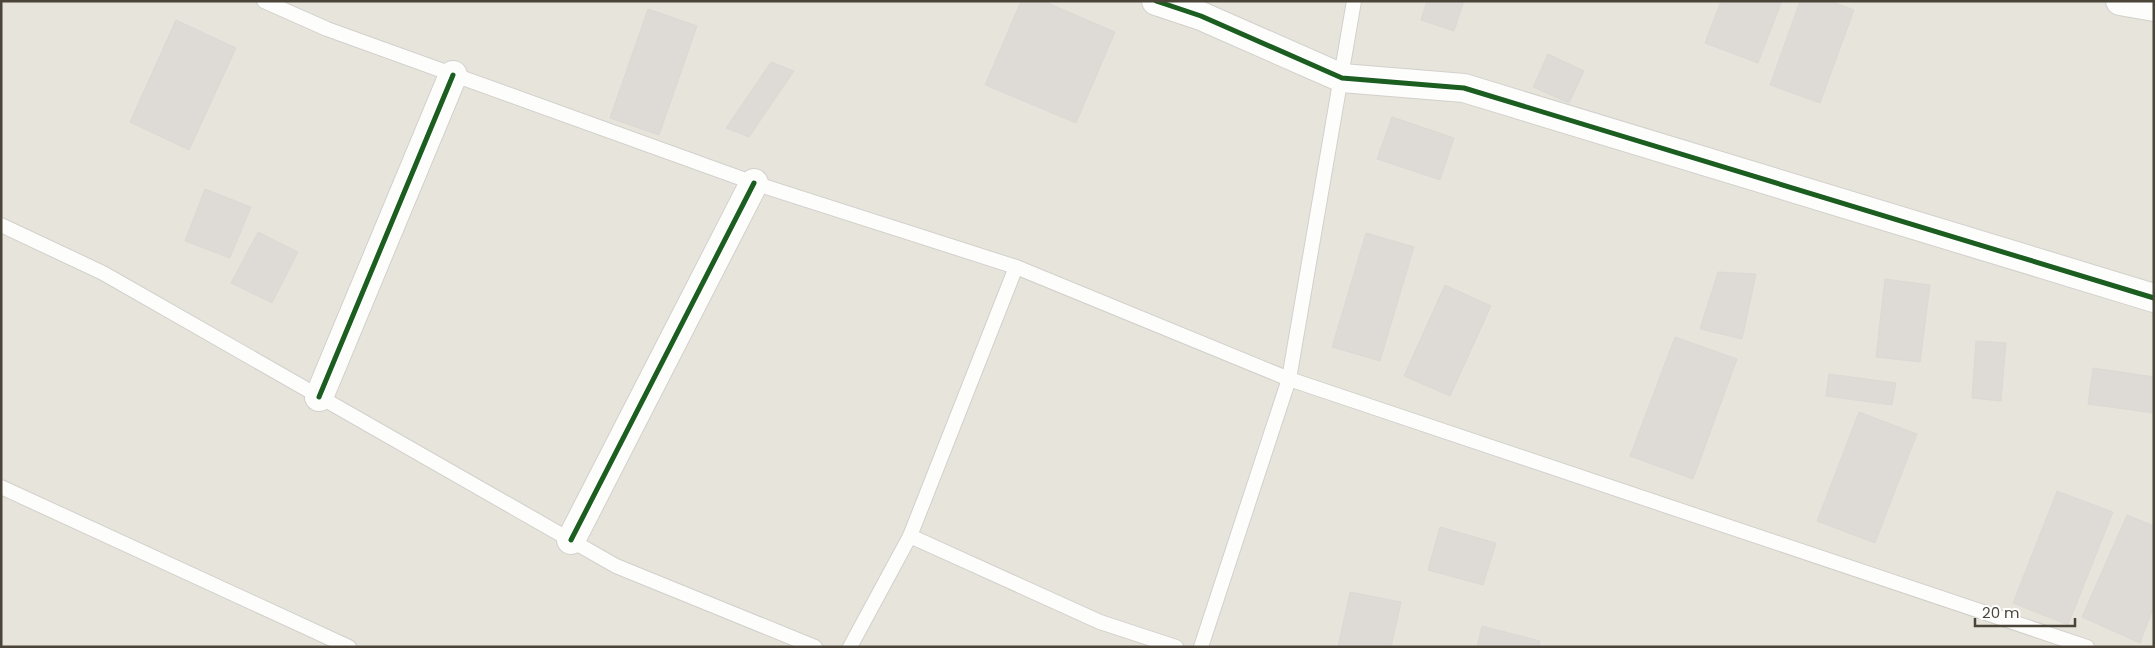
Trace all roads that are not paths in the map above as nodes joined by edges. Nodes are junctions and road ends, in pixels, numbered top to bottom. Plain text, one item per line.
1 (264, 1) edge
2 (1156, 1) edge
3 (1354, 1) edge
4 (2120, 1) edge
5 (2154, 8) edge
6 (453, 75) junction
7 (1342, 78) junction
8 (754, 183) junction
9 (1, 225) edge
10 (1016, 267) junction
11 (2154, 298) edge
12 (1289, 379) junction
13 (319, 396) junction
14 (1, 487) edge
15 (910, 536) junction
16 (571, 540) junction
17 (349, 647) edge
18 (815, 647) edge
19 (850, 647) edge
20 (1176, 647) edge
21 (1200, 647) edge
22 (2087, 647) edge

1 - 6 lane
2 - 7 street
3 - 7 lane
4 - 5 street
6 - 8 lane
6 - 13 street
7 - 11 street
7 - 12 lane
8 - 10 lane
8 - 16 street
9 - 13 lane
10 - 12 lane
10 - 15 lane
12 - 21 lane
12 - 22 lane
13 - 16 lane
14 - 17 lane
15 - 19 lane
15 - 20 lane
16 - 18 lane

